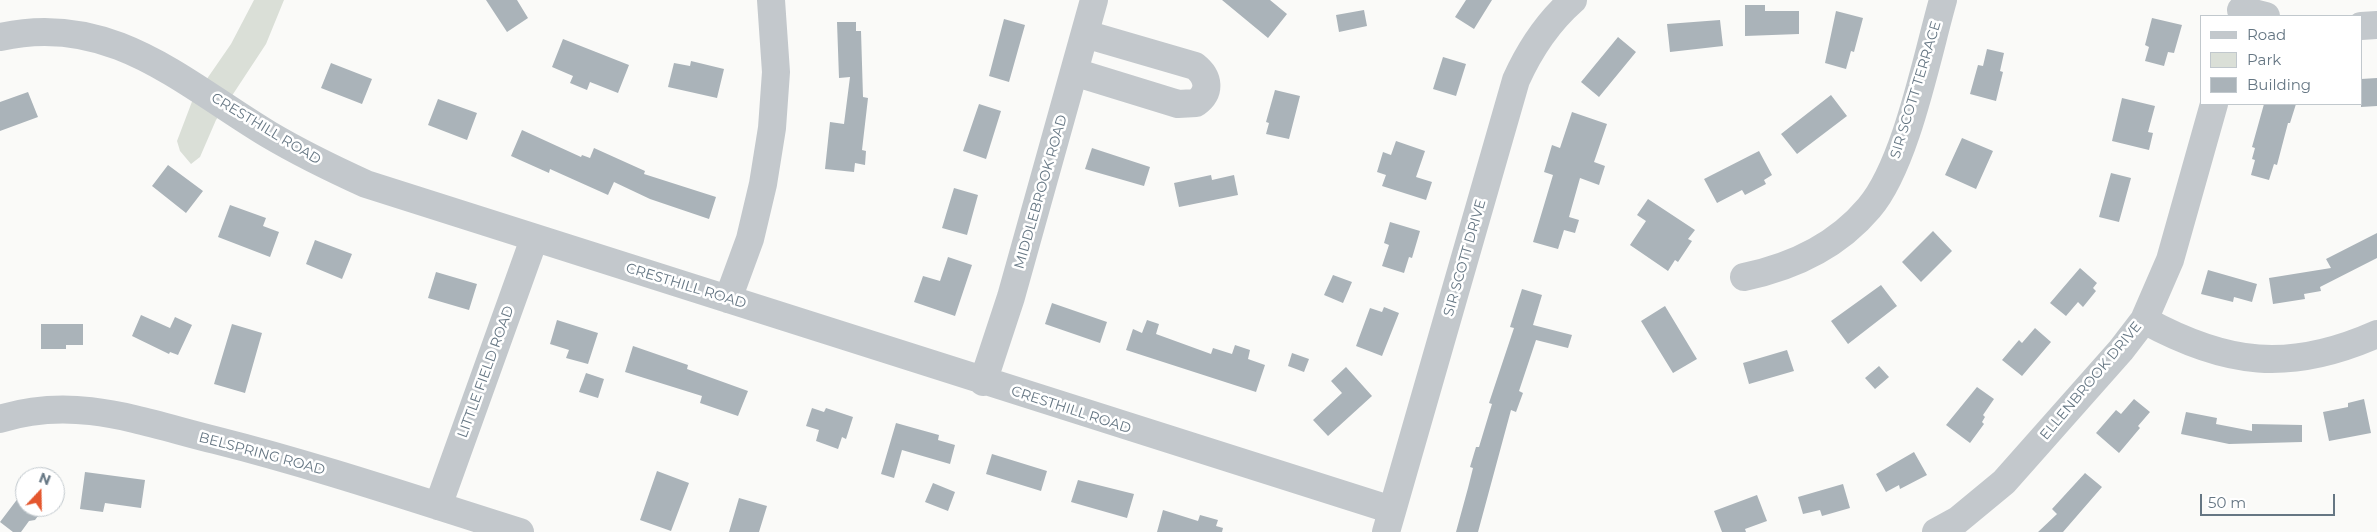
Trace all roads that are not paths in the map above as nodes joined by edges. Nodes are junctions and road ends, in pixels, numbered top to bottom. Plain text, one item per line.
1 (771, 0) edge
2 (1094, 0) edge
3 (1573, 0) edge
4 (1943, 0) edge
5 (2377, 25) edge
6 (2362, 26) edge
7 (1085, 34) junction
8 (0, 37) edge
9 (1074, 72) junction
10 (2214, 105) edge
11 (534, 239) junction
12 (1744, 277) dead end
13 (728, 299) junction
14 (2144, 320) junction
15 (2377, 334) edge
16 (983, 382) junction
17 (0, 419) edge
18 (438, 506) junction
19 (1389, 521) edge
20 (520, 532) edge
21 (1936, 532) edge

1 - 13 street
2 - 7 street, MIDDLEBROOK ROAD
3 - 19 street, SIR SCOTT DRIVE
4 - 12 street, SIR SCOTT TERRACE
5 - 6 street
7 - 9 street, MIDDLEBROOK ROAD
7 - 9 street
8 - 11 street, CRESTHILL ROAD
9 - 16 street, MIDDLEBROOK ROAD
10 - 14 street, ELLENBROOK DRIVE
11 - 13 street, CRESTHILL ROAD
11 - 18 street, LITTLE FIELD ROAD
13 - 16 street, CRESTHILL ROAD
14 - 15 street
14 - 21 street, ELLENBROOK DRIVE
16 - 19 street, CRESTHILL ROAD
17 - 18 street, BELSPRING ROAD
18 - 20 street, BELSPRING ROAD

